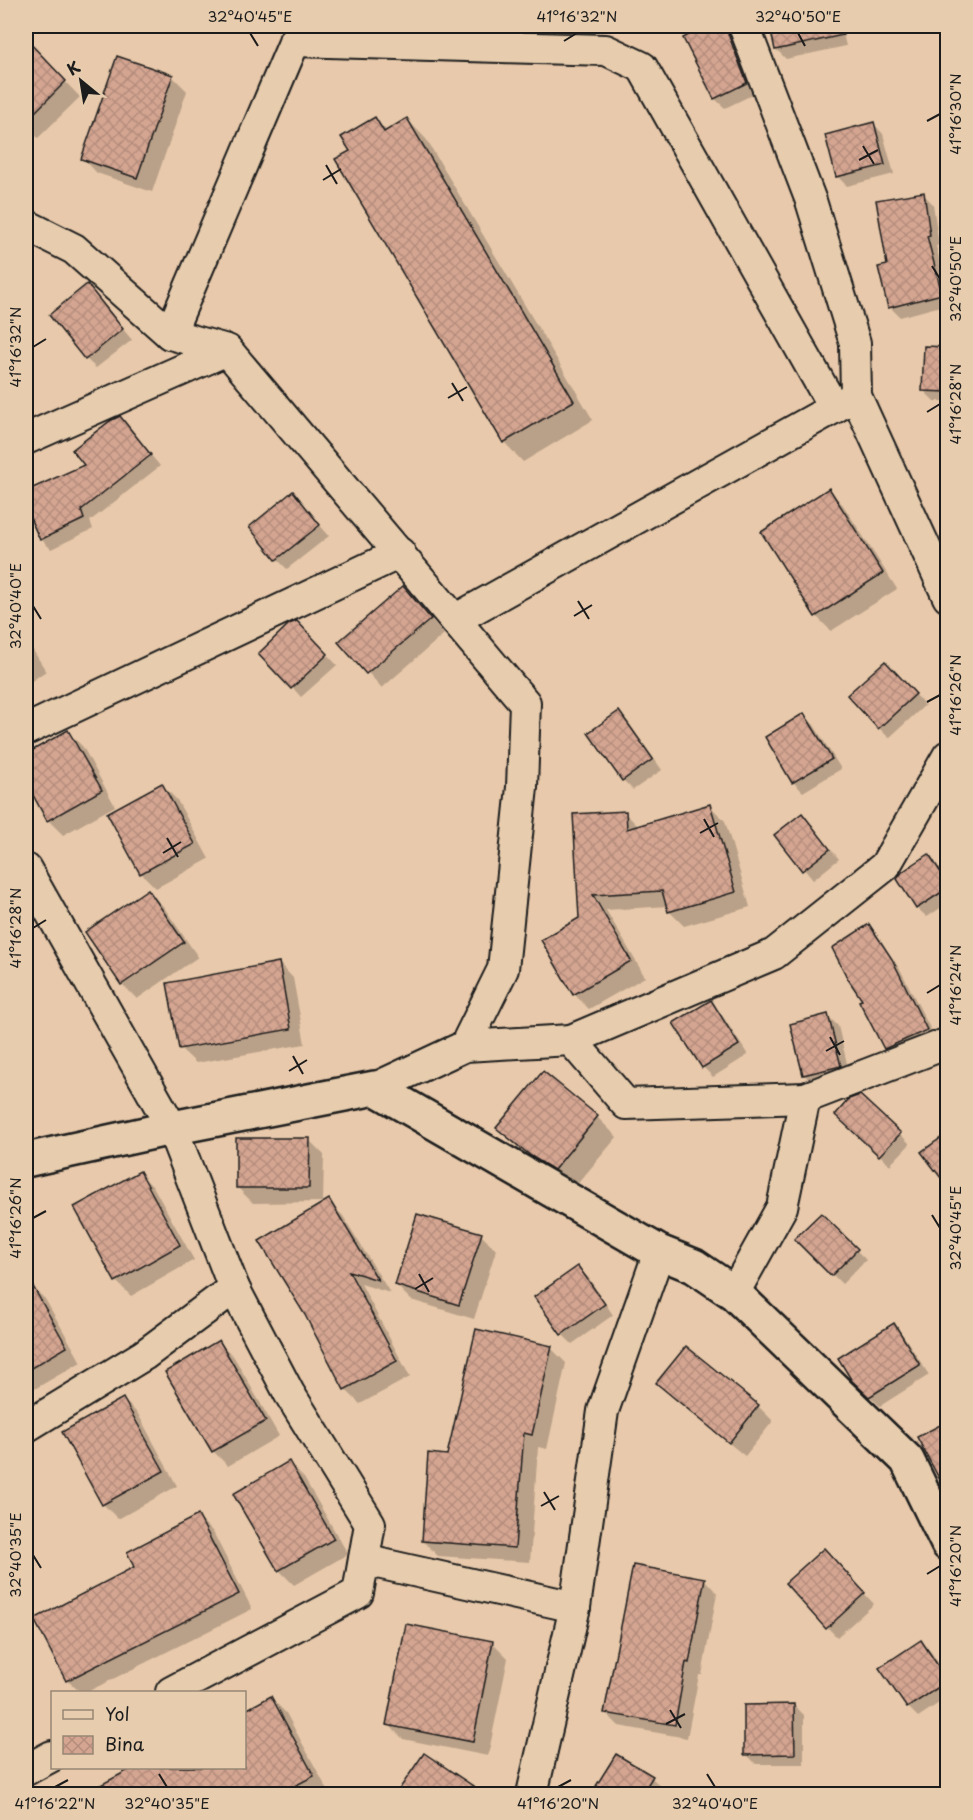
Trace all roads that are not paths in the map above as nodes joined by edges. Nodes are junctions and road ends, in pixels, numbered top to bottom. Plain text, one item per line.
1 (744, 26) edge
2 (297, 33) edge
3 (26, 225) edge
4 (170, 334) junction
5 (226, 350) junction
6 (845, 402) junction
7 (26, 439) edge
8 (400, 553) junction
9 (948, 597) edge
10 (456, 619) junction
11 (26, 730) edge
12 (948, 756) edge
13 (26, 869) edge
14 (572, 1040) junction
15 (948, 1042) edge
16 (465, 1046) junction
17 (375, 1088) junction
18 (805, 1098) junction
19 (172, 1128) junction
20 (26, 1160) edge
21 (659, 1252) junction
22 (234, 1287) junction
23 (734, 1293) junction
24 (26, 1427) edge
25 (948, 1544) edge
26 (364, 1560) junction
27 (575, 1607) junction
28 (173, 1691) edge
29 (51, 1757) edge
30 (26, 1770) edge
31 (532, 1794) edge

1 - 6 street
2 - 4 street
2 - 6 street
3 - 4 street
4 - 5 street
5 - 7 street
5 - 8 street
6 - 9 street
6 - 10 street
8 - 10 street
8 - 11 street
10 - 16 street
12 - 14 street
13 - 19 street
14 - 16 street
14 - 18 street
15 - 18 street
16 - 17 street
17 - 19 street
17 - 21 street
18 - 23 street
19 - 20 street
19 - 22 street
21 - 23 street
21 - 27 street
22 - 24 street
22 - 26 street
23 - 25 street
26 - 27 street
26 - 28 street
27 - 31 street
29 - 30 street

